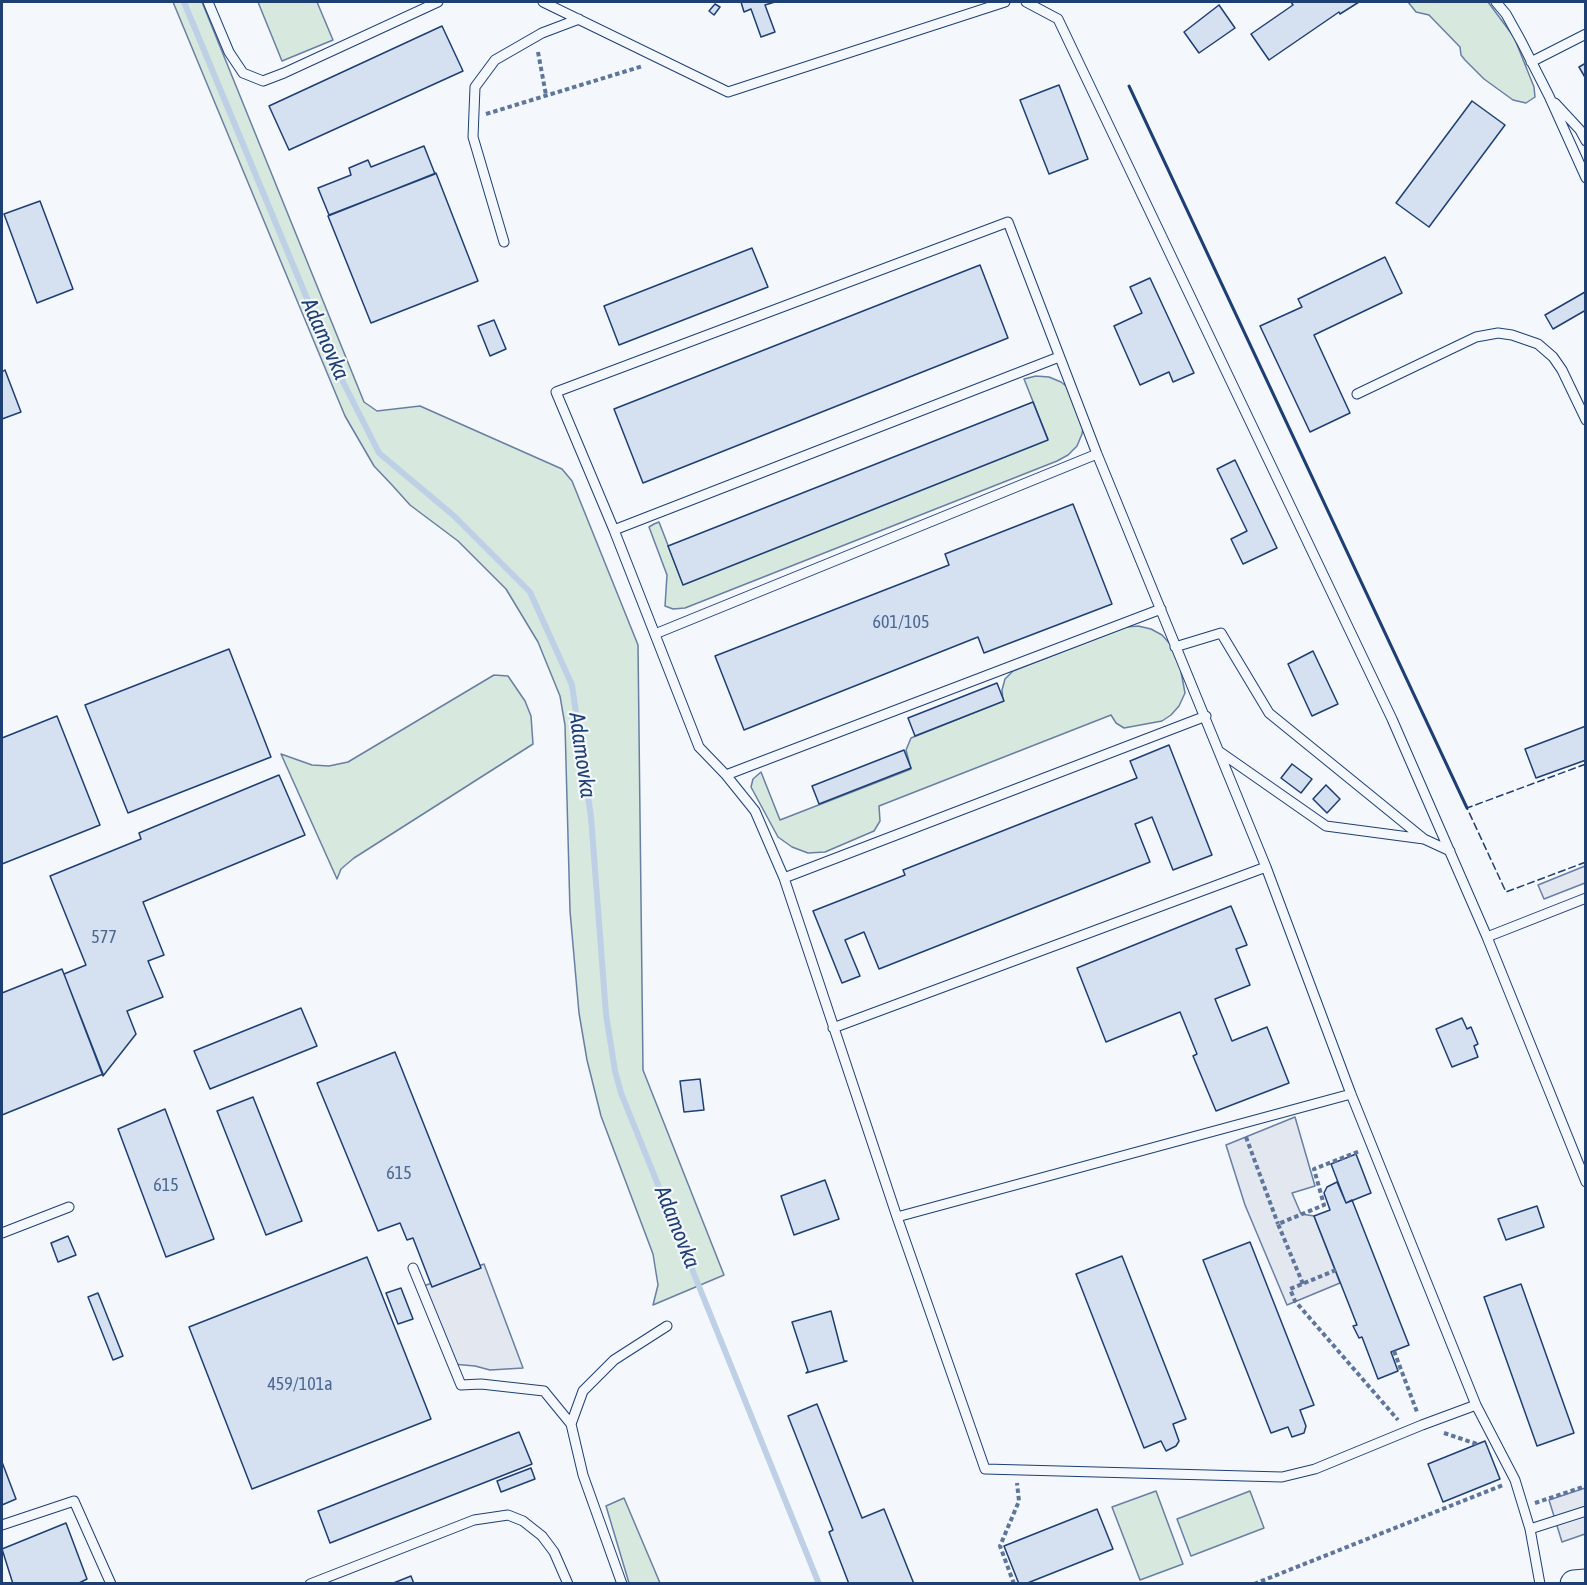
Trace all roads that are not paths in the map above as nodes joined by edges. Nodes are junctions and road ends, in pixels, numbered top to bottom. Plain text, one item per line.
1 (208, 2) edge
2 (438, 2) edge
3 (543, 2) edge
4 (1005, 2) edge
5 (1026, 2) edge
6 (1496, 2) edge
7 (579, 19) junction
8 (1586, 34) edge
9 (1532, 62) junction
10 (1549, 96) junction
11 (1586, 141) edge
12 (1586, 178) edge
13 (504, 242) dead end
14 (1059, 357) junction
15 (1357, 394) dead end
16 (1586, 420) edge
17 (1097, 454) junction
18 (614, 530) junction
19 (1161, 609) junction
20 (655, 634) junction
21 (1175, 647) junction
22 (1206, 716) junction
23 (1220, 752) junction
24 (726, 774) junction
25 (1424, 839) junction
26 (1450, 851) junction
27 (1266, 867) junction
28 (784, 878) junction
29 (1586, 898) edge
30 (1487, 937) junction
31 (833, 1028) junction
32 (1351, 1094) junction
33 (1586, 1182) edge
34 (69, 1207) dead end
35 (897, 1216) junction
36 (2, 1233) edge
37 (413, 1268) dead end
38 (667, 1326) dead end
39 (1476, 1405) junction
40 (571, 1424) junction
41 (1586, 1511) edge
42 (2, 1526) edge
43 (1530, 1529) junction
44 (1586, 1583) edge
45 (111, 1584) edge
46 (310, 1584) edge
47 (568, 1584) edge
48 (622, 1584) edge
49 (1540, 1584) edge
50 (1574, 1584) edge

1 - 2 lane
3 - 7 lane
4 - 7 lane
5 - 26 lane
6 - 9 lane
7 - 13 lane
8 - 9 lane
9 - 10 lane
10 - 11 lane
10 - 12 lane
14 - 17 lane
14 - 18 lane
14 - 18 lane
15 - 16 lane
17 - 19 lane
17 - 20 lane
18 - 20 lane
19 - 21 lane
19 - 24 lane
20 - 24 lane
21 - 22 lane
21 - 25 lane
22 - 23 lane
22 - 28 lane
23 - 25 lane
23 - 27 lane
24 - 28 lane
25 - 26 lane
26 - 30 lane
27 - 31 lane
27 - 32 lane
28 - 31 lane
29 - 30 lane
30 - 33 lane
31 - 35 lane
32 - 35 lane
32 - 39 lane
34 - 36 lane
35 - 39 lane
37 - 40 lane
38 - 40 lane
39 - 43 lane
40 - 48 lane
41 - 43 lane
42 - 45 lane
43 - 49 lane
44 - 50 street
46 - 47 lane

